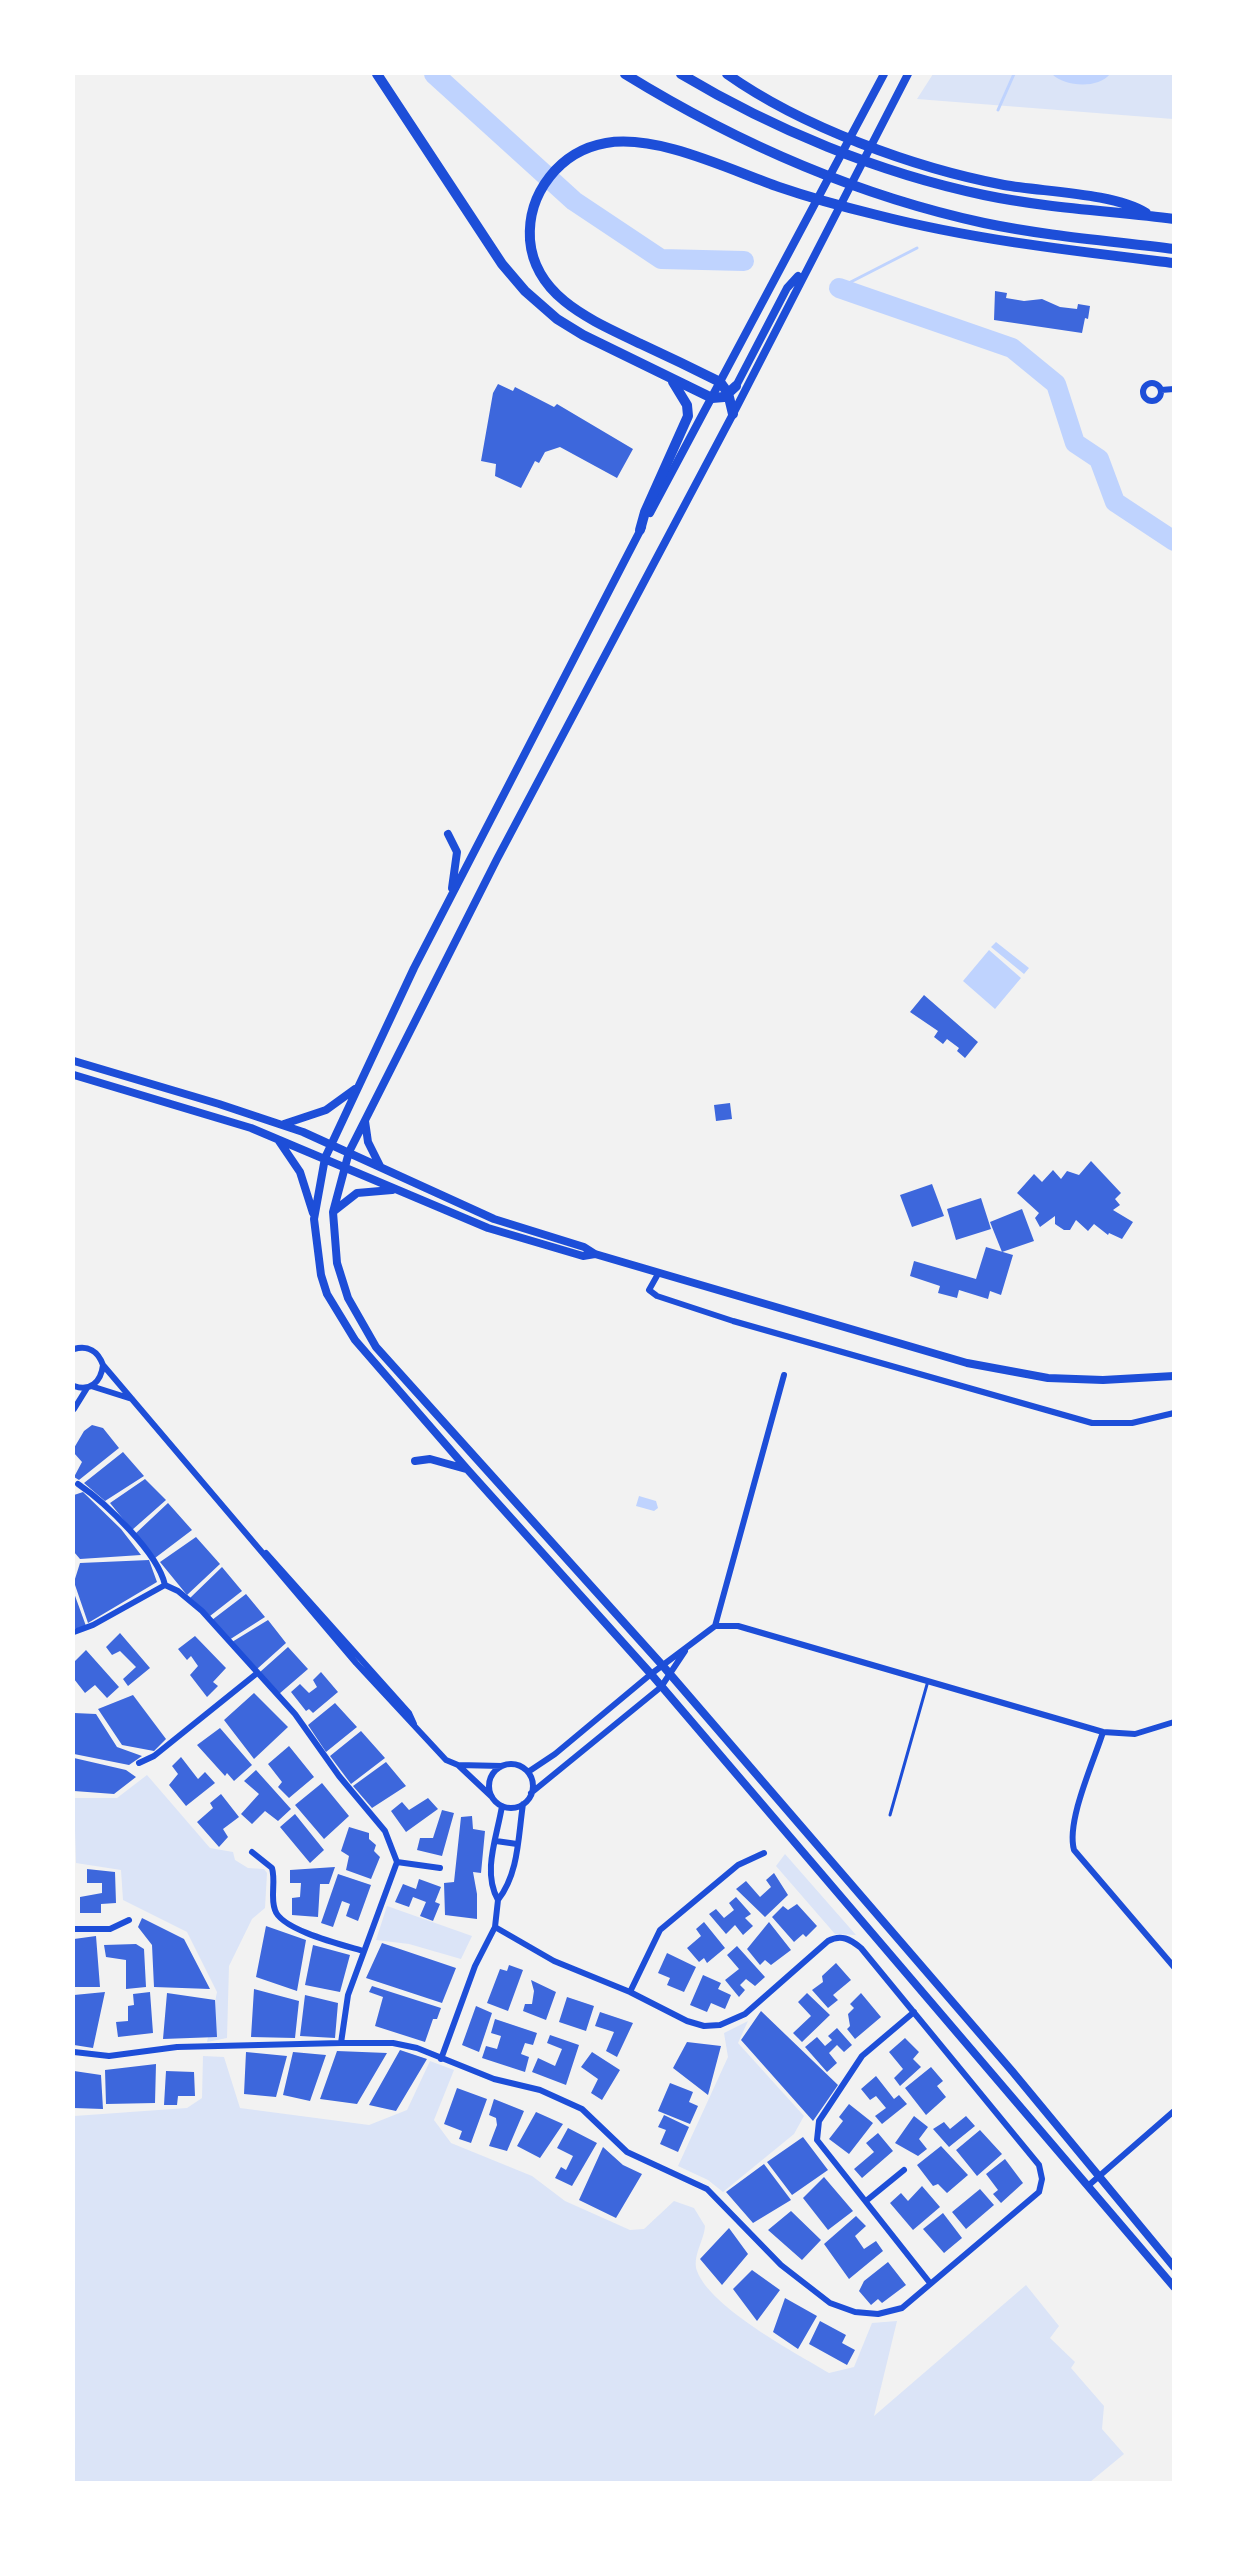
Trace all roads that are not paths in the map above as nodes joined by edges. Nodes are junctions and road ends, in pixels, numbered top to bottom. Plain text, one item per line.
1 (377, 74) edge
2 (625, 74) edge
3 (681, 74) edge
4 (727, 74) edge
5 (884, 74) edge
6 (908, 74) edge
7 (1151, 216) junction
8 (1173, 219) edge
9 (1173, 249) edge
10 (1173, 263) edge
11 (808, 264) junction
12 (673, 381) junction
13 (720, 382) junction
14 (1173, 389) edge
15 (732, 390) junction
16 (1161, 390) dead end
17 (712, 398) junction
18 (732, 414) junction
19 (640, 530) junction
20 (448, 834) dead end
21 (451, 898) junction
22 (74, 1060) edge
23 (74, 1075) edge
24 (355, 1089) junction
25 (366, 1117) junction
26 (282, 1125) junction
27 (277, 1139) junction
28 (331, 1144) junction
29 (349, 1152) junction
30 (325, 1158) junction
31 (343, 1166) junction
32 (380, 1166) junction
33 (398, 1190) junction
34 (333, 1212) junction
35 (314, 1219) junction
36 (595, 1254) junction
37 (658, 1274) junction
38 (74, 1348) edge
39 (103, 1365) junction
40 (784, 1375) dead end
41 (1173, 1376) edge
42 (74, 1386) edge
43 (89, 1387) junction
44 (132, 1400) junction
45 (74, 1409) edge
46 (1173, 1413) edge
47 (415, 1461) dead end
48 (467, 1469) junction
49 (78, 1484) dead end
50 (165, 1585) junction
51 (715, 1626) junction
52 (74, 1632) edge
53 (686, 1648) junction
54 (663, 1666) junction
55 (256, 1674) junction
56 (651, 1674) junction
57 (671, 1675) junction
58 (928, 1681) junction
59 (661, 1687) junction
60 (1173, 1722) edge
61 (1103, 1732) junction
62 (139, 1763) dead end
63 (458, 1766) junction
64 (502, 1766) junction
65 (528, 1772) junction
66 (531, 1793) junction
67 (492, 1797) junction
68 (523, 1804) junction
69 (502, 1806) junction
70 (890, 1815) dead end
71 (496, 1841) junction
72 (517, 1844) junction
73 (252, 1852) dead end
74 (764, 1852) dead end
75 (397, 1862) junction
76 (440, 1868) dead end
77 (498, 1900) junction
78 (129, 1920) dead end
79 (495, 1927) junction
80 (74, 1929) edge
81 (363, 1951) junction
82 (1173, 1967) edge
83 (630, 1992) junction
84 (914, 2012) junction
85 (341, 2043) junction
86 (74, 2052) edge
87 (441, 2059) junction
88 (1173, 2111) edge
89 (904, 2170) dead end
90 (1100, 2176) junction
91 (1089, 2185) junction
92 (866, 2202) junction
93 (1173, 2267) edge
94 (930, 2283) junction
95 (1173, 2287) edge

1 - 12 highway
2 - 9 highway
3 - 7 highway
4 - 7 highway
5 - 13 main road
6 - 11 main road
7 - 8 highway
10 - 13 highway
11 - 15 main road
11 - 18 main road
12 - 17 highway
12 - 19 highway
13 - 15 highway
13 - 17 main road
14 - 16 street
15 - 17 highway
15 - 18 highway
17 - 19 main road
18 - 25 main road
19 - 21 main road
20 - 21 main road
21 - 24 main road
22 - 26 main road
23 - 27 main road
24 - 26 main road
24 - 28 main road
25 - 29 main road
25 - 32 main road
26 - 28 main road
27 - 30 main road
27 - 35 main road
28 - 29 main road
28 - 30 main road
29 - 31 main road
29 - 32 main road
30 - 31 main road
30 - 35 main road
31 - 33 main road
31 - 34 main road
32 - 36 main road
33 - 34 main road
33 - 36 main road
34 - 54 main road
35 - 48 main road
36 - 37 main road
37 - 41 main road
37 - 46 street
38 - 39 street
39 - 43 street
39 - 44 street
40 - 51 street
42 - 43 street
43 - 44 street
43 - 45 street
44 - 63 street
47 - 48 main road
48 - 56 main road
49 - 50 street
50 - 52 street
50 - 55 street
51 - 53 street
51 - 58 street
53 - 54 street
53 - 57 street
54 - 56 street
54 - 57 main road
55 - 62 street
55 - 75 street
56 - 59 main road
56 - 65 street
57 - 59 street
57 - 90 main road
58 - 61 street
58 - 70 lane
59 - 66 street
59 - 91 main road
60 - 61 street
61 - 82 street
63 - 64 street
63 - 67 street
64 - 65 street
64 - 67 street
65 - 66 street
66 - 68 street
67 - 69 street
68 - 69 street
68 - 72 street
69 - 71 street
71 - 72 street
71 - 77 street
72 - 77 street
73 - 81 street
74 - 83 street
75 - 76 street
75 - 81 street
77 - 79 street
78 - 80 street
79 - 83 street
79 - 87 street
81 - 85 street
83 - 84 street
84 - 92 street
84 - 94 street
85 - 86 street
85 - 87 street
87 - 94 street
88 - 90 street
89 - 92 street
90 - 91 street
90 - 93 main road
91 - 95 main road
92 - 94 street

